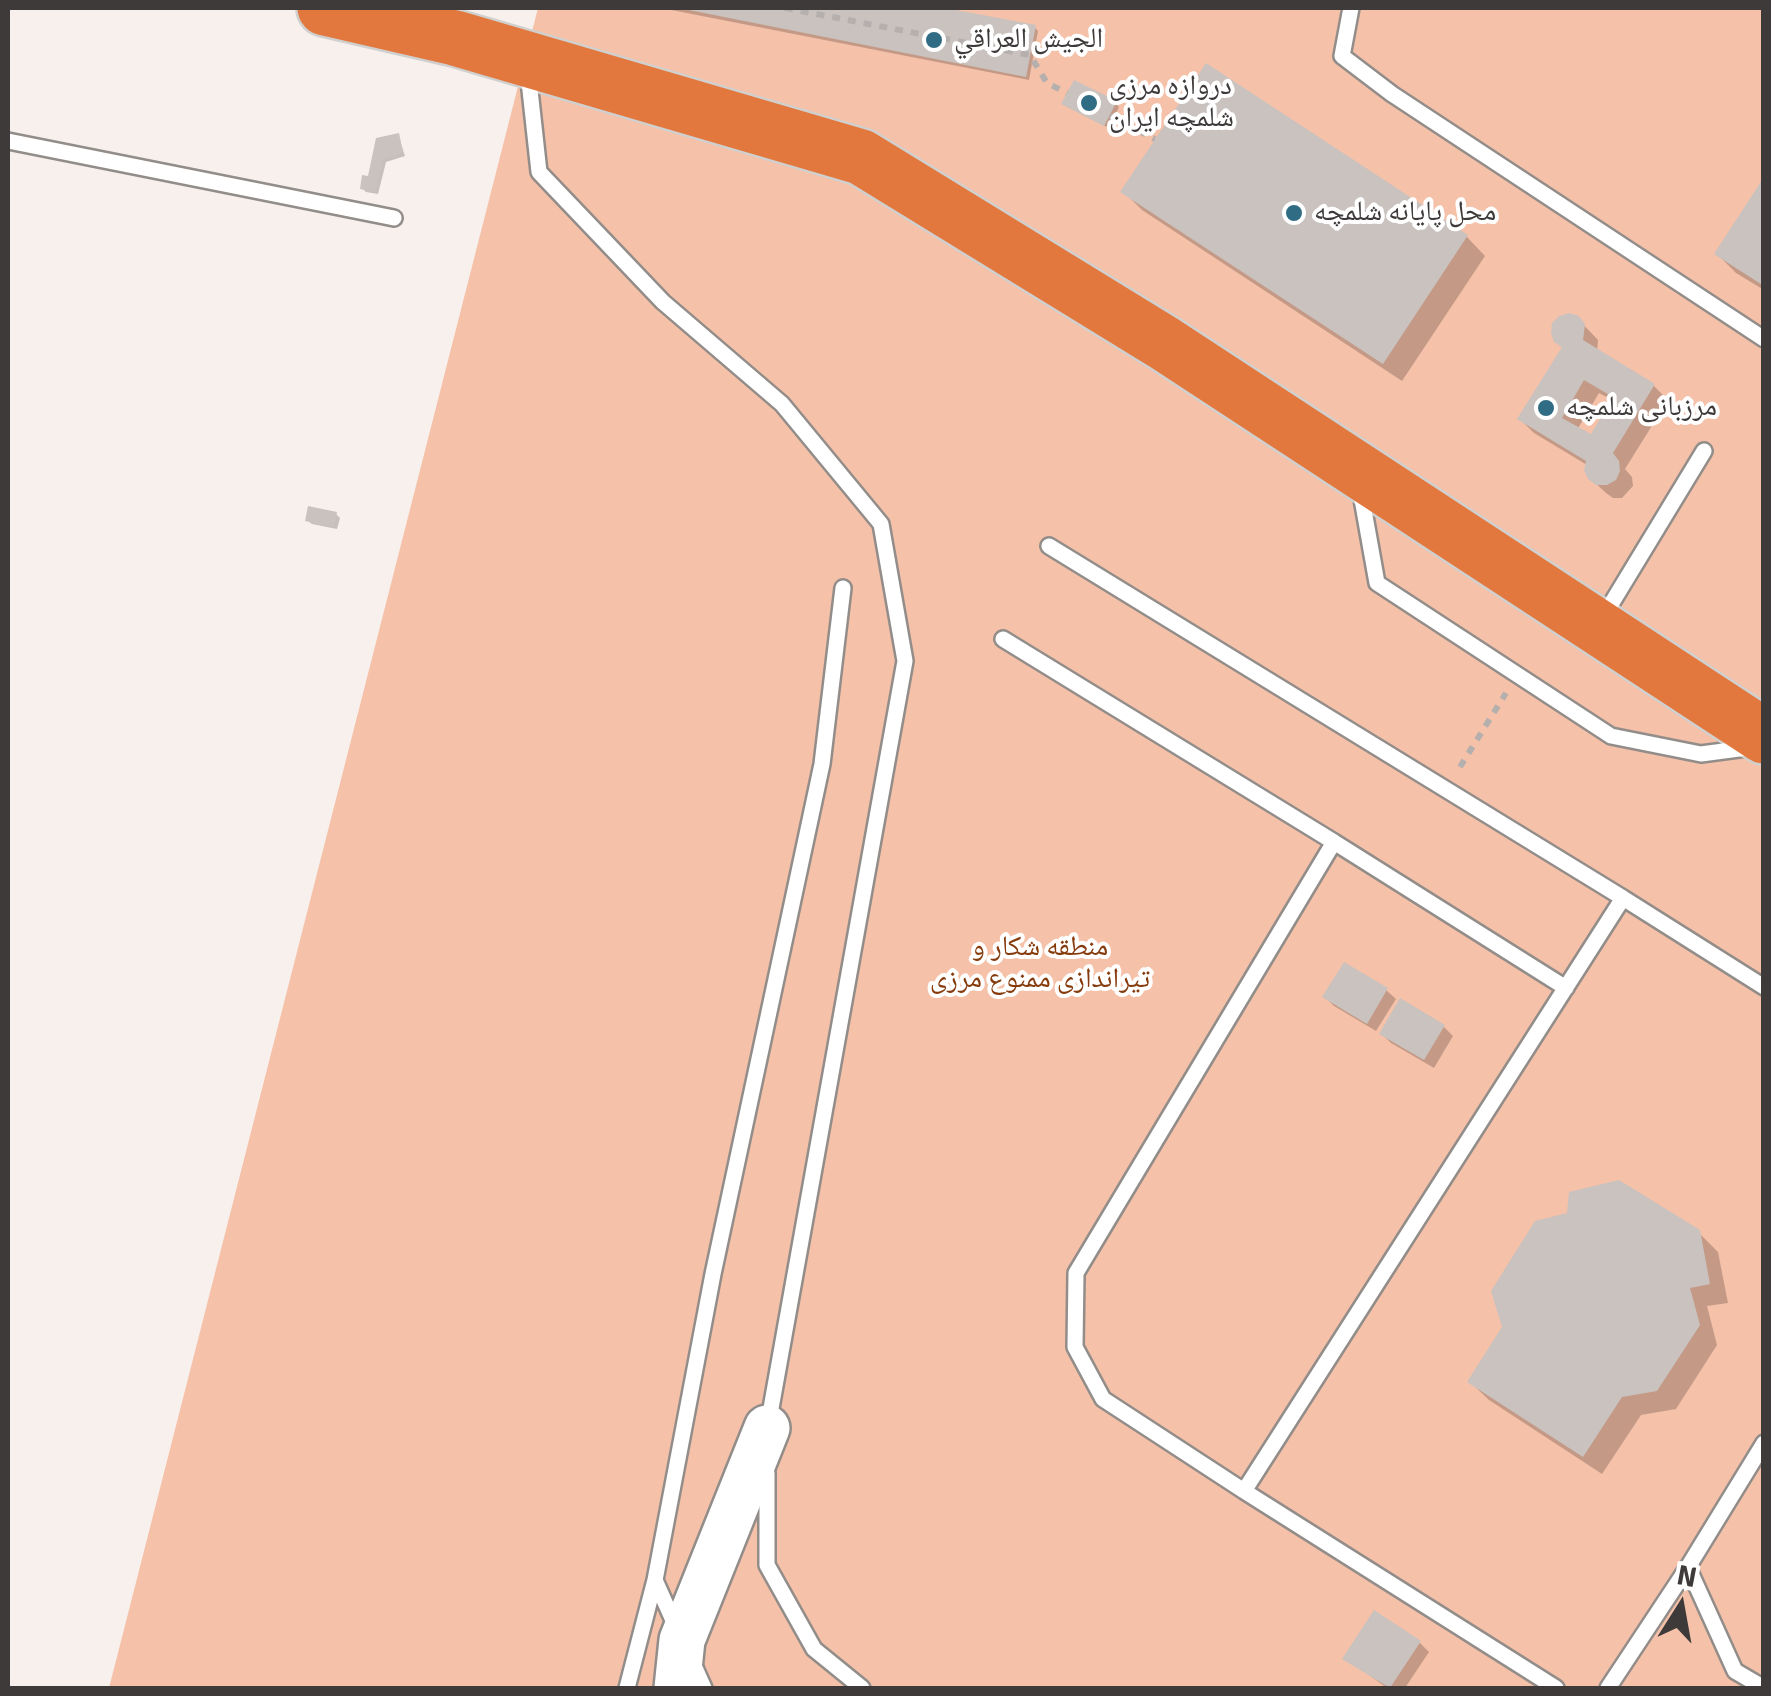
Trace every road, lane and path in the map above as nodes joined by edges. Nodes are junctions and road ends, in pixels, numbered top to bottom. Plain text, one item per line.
1 (326, 8) edge
2 (785, 8) edge
3 (1351, 8) edge
4 (526, 61) junction
5 (1066, 94) dead end
6 (1110, 116) dead end
7 (1155, 139) dead end
8 (8, 141) edge
9 (394, 218) dead end
10 (1764, 339) edge
11 (1704, 450) dead end
12 (1356, 470) junction
13 (1049, 546) dead end
14 (843, 588) dead end
15 (1598, 627) junction
16 (1003, 638) dead end
17 (1517, 675) junction
18 (1764, 736) edge
19 (1764, 745) edge
20 (1446, 790) junction
21 (1334, 842) junction
22 (1624, 898) junction
23 (1764, 987) edge
24 (1566, 988) junction
25 (767, 1428) junction
26 (1764, 1442) edge
27 (1244, 1490) junction
28 (1688, 1567) junction
29 (656, 1580) junction
30 (682, 1640) junction
31 (627, 1688) edge
32 (677, 1688) edge
33 (704, 1688) edge
34 (862, 1688) edge
35 (1556, 1688) edge
36 (1608, 1688) edge
37 (1764, 1688) edge

1 - 4 highway
2 - 5 path
3 - 10 lane
4 - 12 highway
4 - 25 lane
6 - 7 path
8 - 9 lane
11 - 15 lane
12 - 15 highway
12 - 17 lane
13 - 20 lane
14 - 29 lane
15 - 18 highway
16 - 21 lane
17 - 19 lane
17 - 20 path
20 - 22 lane
21 - 24 lane
21 - 27 lane
22 - 23 lane
22 - 24 lane
24 - 27 lane
25 - 30 main road
25 - 34 lane
26 - 28 lane
27 - 35 lane
28 - 36 lane
28 - 37 lane
29 - 30 lane
29 - 31 lane
30 - 32 main road
30 - 33 lane

